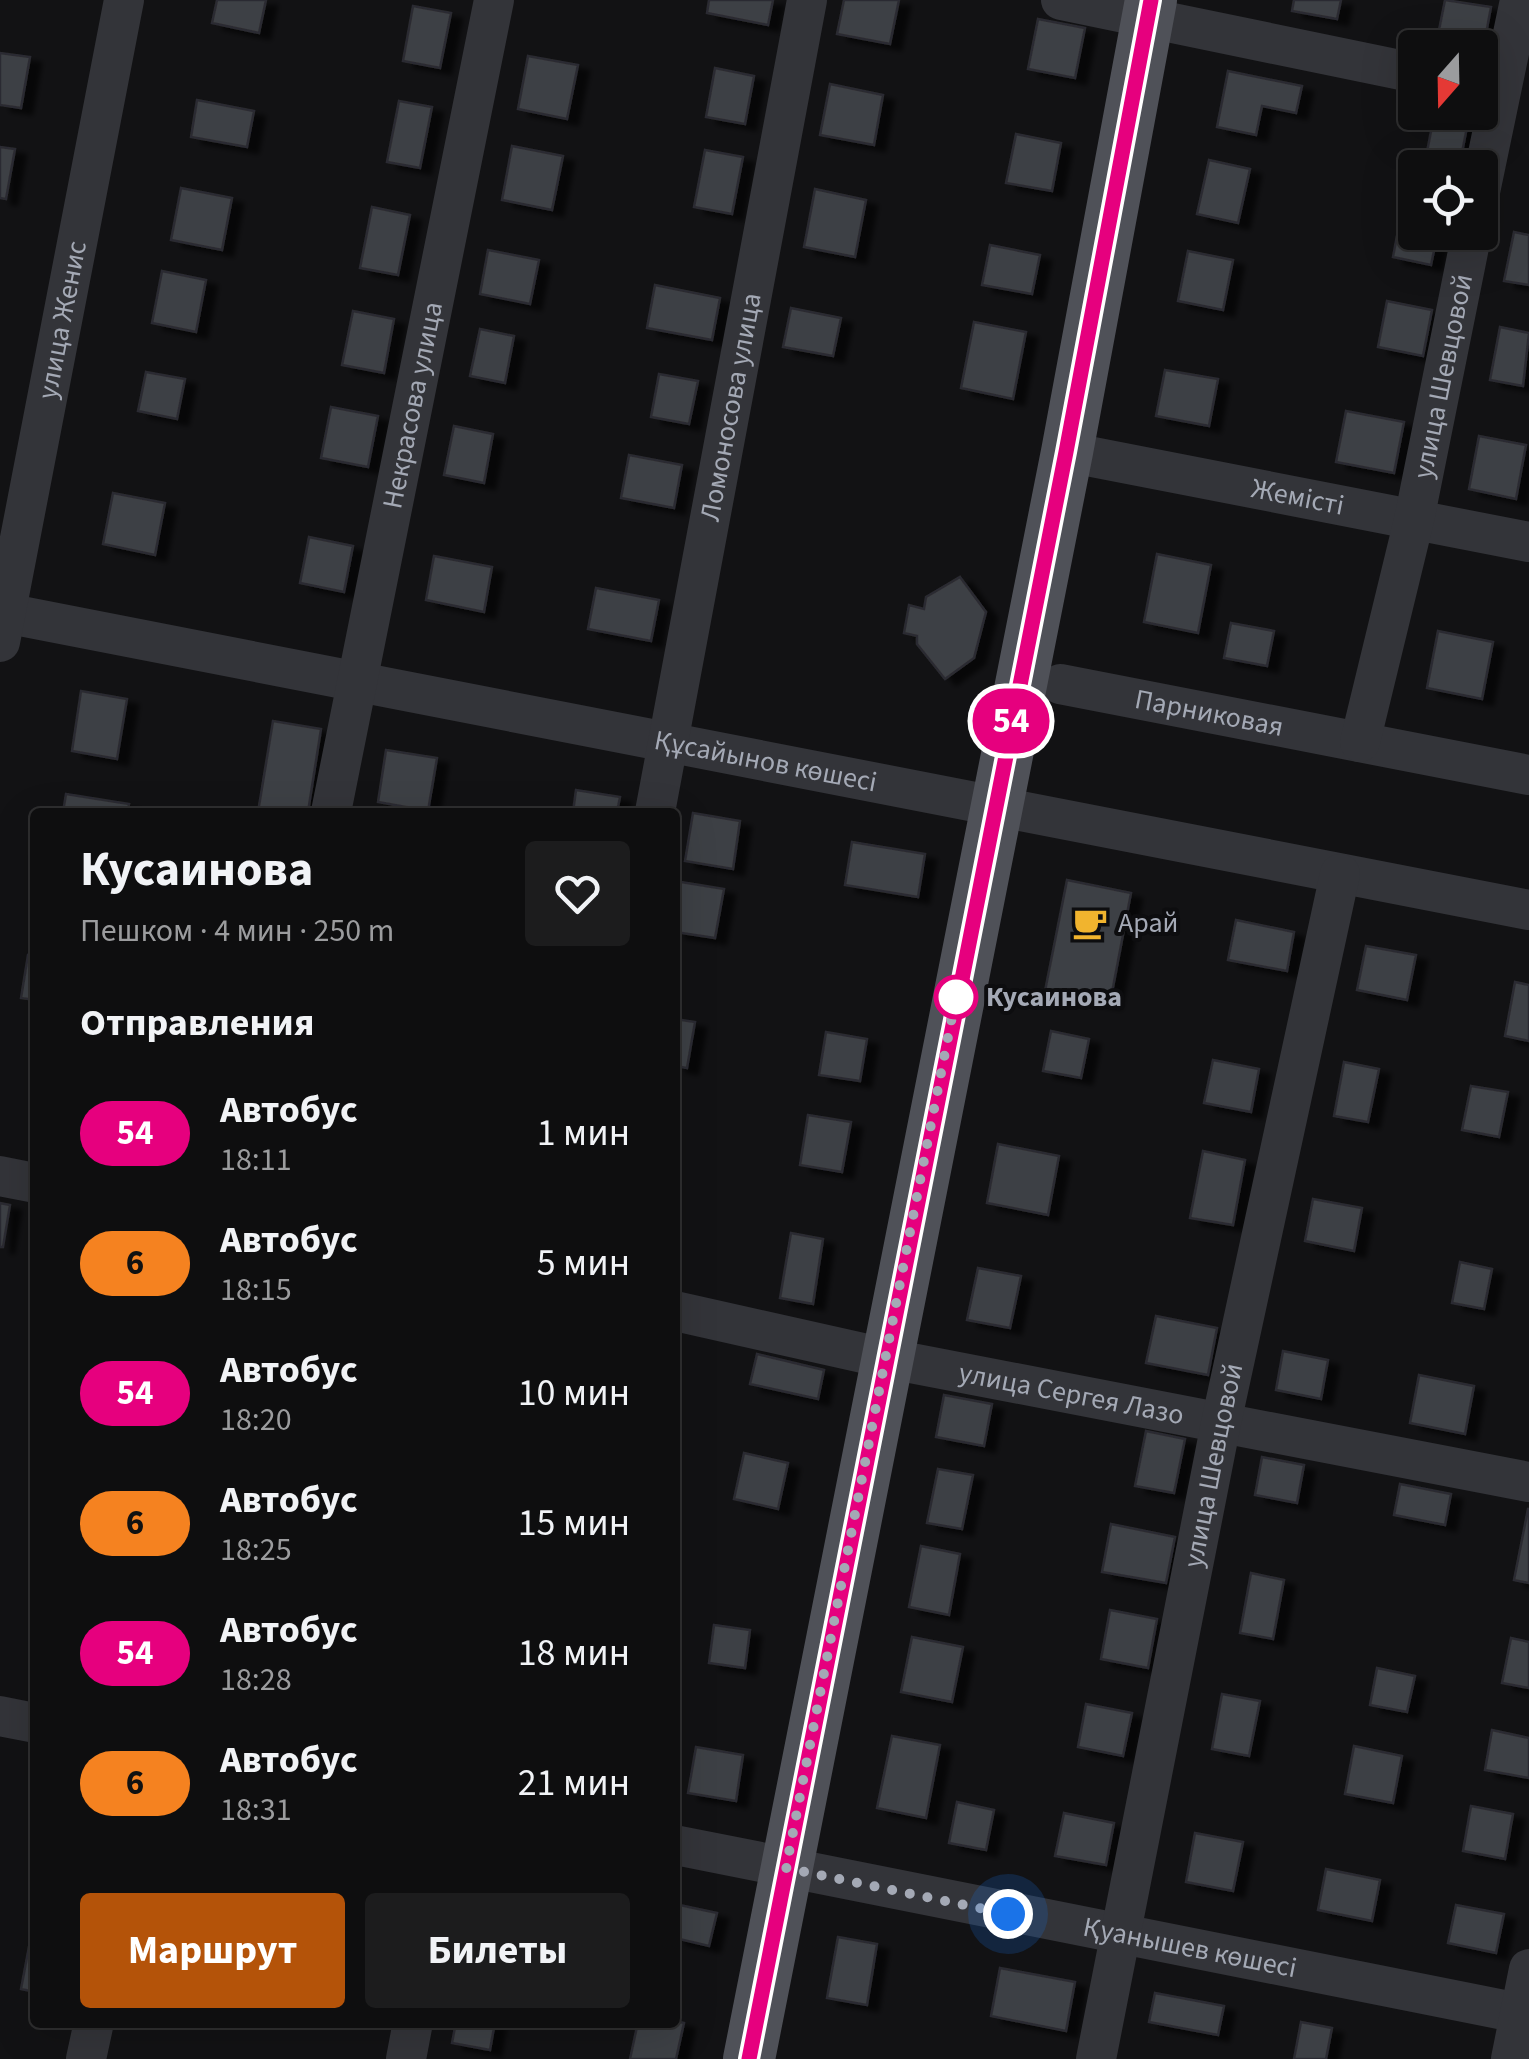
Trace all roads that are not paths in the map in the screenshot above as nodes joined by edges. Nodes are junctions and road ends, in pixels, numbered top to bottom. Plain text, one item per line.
1 (124, 0) edge
2 (494, 0) edge
3 (807, 0) edge
4 (1061, 0) edge
5 (1520, 0) edge
6 (1149, 8) edge
7 (1398, 69) edge
8 (1503, 92) edge
9 (1490, 150) edge
10 (1468, 250) edge
11 (1066, 452) junction
12 (1414, 520) junction
13 (1529, 542) edge
14 (2, 622) edge
15 (356, 682) junction
16 (1060, 684) dead end
17 (1360, 742) junction
18 (669, 744) junction
19 (1529, 775) edge
20 (332, 808) edge
21 (656, 808) edge
22 (993, 808) junction
23 (1340, 874) junction
24 (1529, 910) edge
25 (0, 1176) edge
26 (30, 1182) edge
27 (680, 1312) edge
28 (885, 1358) junction
29 (1220, 1423) junction
30 (1529, 1482) edge
31 (0, 1716) edge
32 (30, 1722) edge
33 (680, 1846) edge
34 (786, 1868) junction
35 (1118, 1936) junction
36 (1529, 1968) edge
37 (1525, 2014) edge
38 (93, 2028) edge
39 (412, 2028) edge
40 (86, 2059) edge
41 (406, 2059) edge
42 (749, 2059) edge
43 (1096, 2059) edge
44 (1511, 2059) edge

1 - 14 street, улица Женис
2 - 15 street, Некрасова улица
3 - 18 street, Ломоносова улица
4 - 6 street
5 - 8 street
6 - 7 street
6 - 11 main road
8 - 9 street
10 - 12 street, улица Шевцовой
11 - 12 street, Жемісті
11 - 22 main road
12 - 13 street, Жемісті
12 - 17 street
14 - 15 street, Құсайынов көшесі
15 - 18 street, Құсайынов көшесі
15 - 20 street, Некрасова улица
16 - 17 street, Парниковая
17 - 19 street, Парниковая
18 - 21 street, Ломоносова улица
18 - 22 street, Құсайынов көшесі
22 - 23 street, Құсайынов көшесі
22 - 28 main road
23 - 24 street, Құсайынов көшесі
23 - 29 street, улица Шевцовой
25 - 26 street
27 - 28 street, улица Сергея Лазо
28 - 29 street, улица Сергея Лазо
28 - 34 main road
29 - 30 street, улица Сергея Лазо
29 - 35 street, улица Шевцовой
31 - 32 street
33 - 34 street, Қуанышев көшесі
34 - 35 street, Қуанышев көшесі
34 - 42 main road
35 - 37 street, Қуанышев көшесі
35 - 43 street, улица Шевцовой
36 - 37 street
37 - 44 street
38 - 40 street
39 - 41 street

